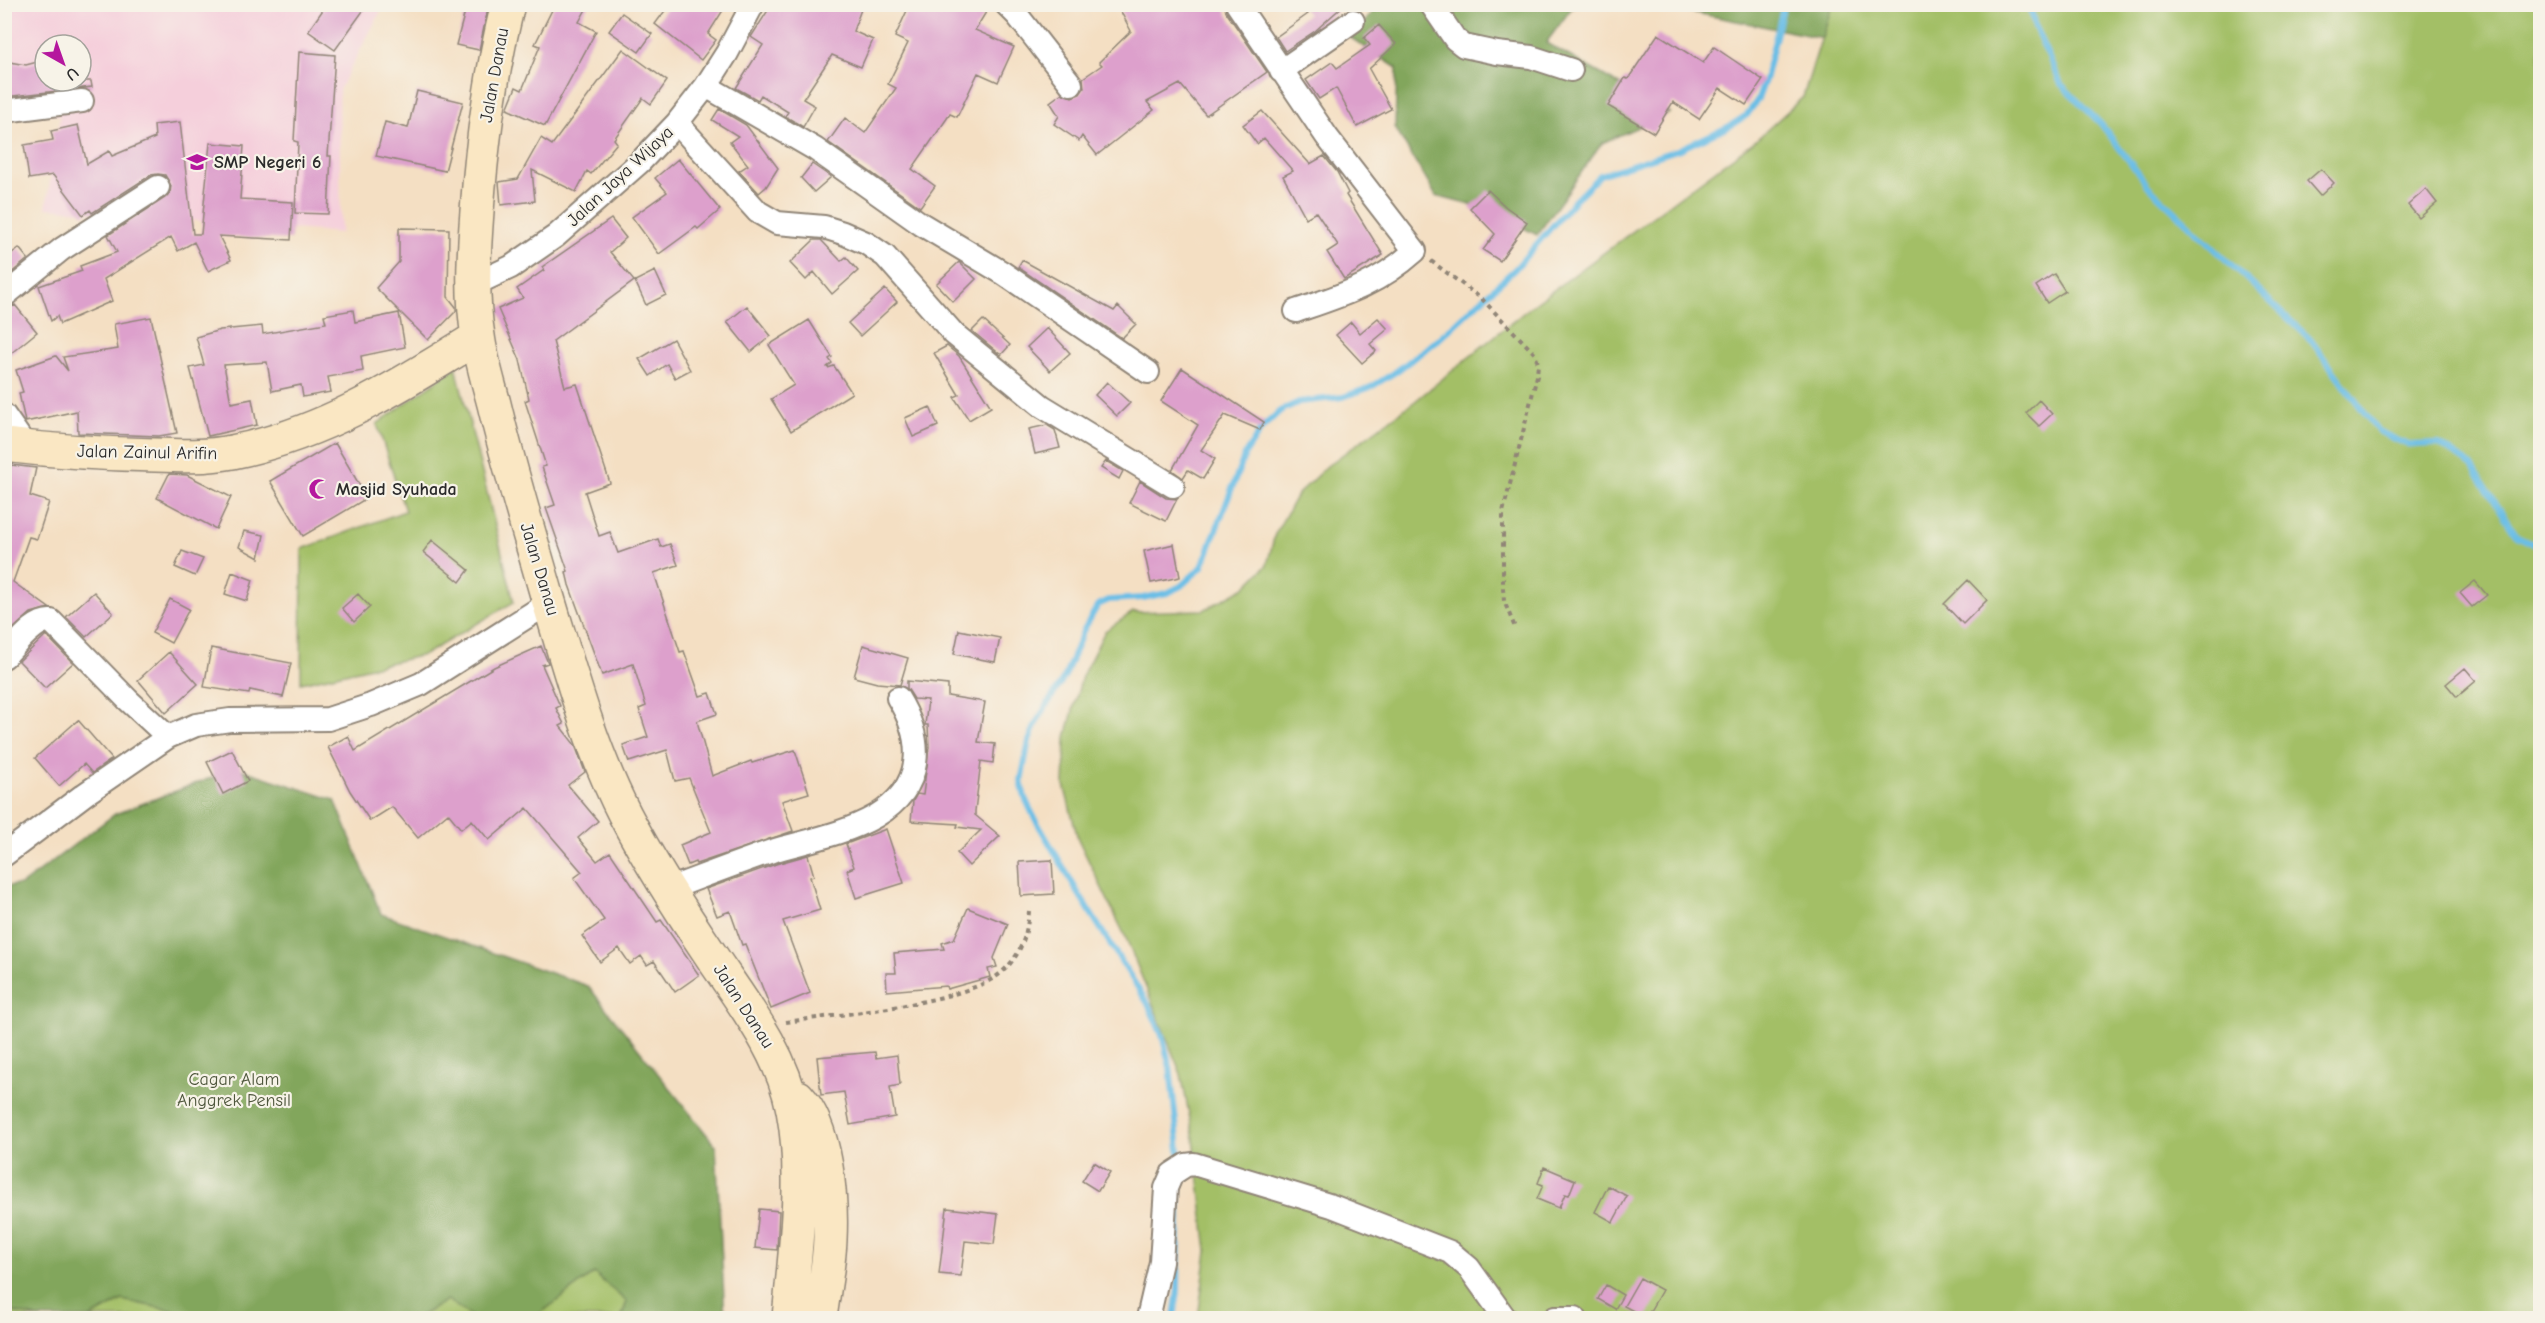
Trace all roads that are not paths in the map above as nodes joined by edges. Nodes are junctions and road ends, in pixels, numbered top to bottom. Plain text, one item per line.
1 (508, 4) edge
2 (753, 4) edge
3 (1006, 4) edge
4 (1237, 4) edge
5 (1431, 4) edge
6 (1353, 21) dead end
7 (1571, 70) dead end
8 (1281, 71) junction
9 (1071, 84) dead end
10 (706, 86) junction
11 (82, 101) dead end
12 (4, 111) edge
13 (677, 123) junction
14 (158, 187) dead end
15 (473, 285) junction
16 (4, 296) edge
17 (1296, 311) dead end
18 (478, 337) junction
19 (1148, 372) dead end
20 (4, 415) edge
21 (16, 446) edge
22 (1173, 486) dead end
23 (550, 603) junction
24 (4, 657) edge
25 (898, 698) dead end
26 (168, 737) junction
27 (4, 855) edge
28 (669, 889) junction
29 (786, 1085) junction
30 (789, 1318) edge
31 (820, 1318) edge
32 (1148, 1318) edge
33 (1504, 1318) edge
34 (1555, 1318) edge
35 (1575, 1318) edge

1 - 15 street, Jalan Danau
2 - 10 street, Jalan Jaya Wijaya
3 - 9 street
4 - 8 street
5 - 7 street
6 - 8 street
8 - 17 street
10 - 13 street, Jalan Jaya Wijaya
10 - 19 street
11 - 12 street
13 - 15 street, Jalan Jaya Wijaya
13 - 22 street
14 - 16 street
15 - 18 street, Jalan Danau
18 - 21 street, Jalan Zainul Arifin
18 - 23 street, Jalan Danau
20 - 21 street
23 - 26 street
23 - 28 street, Jalan Danau
24 - 26 street
25 - 28 street
26 - 27 street
28 - 29 street, Jalan Danau
29 - 30 street, Jalan Danau
29 - 31 street, Jalan Danau
32 - 33 street
34 - 35 street

